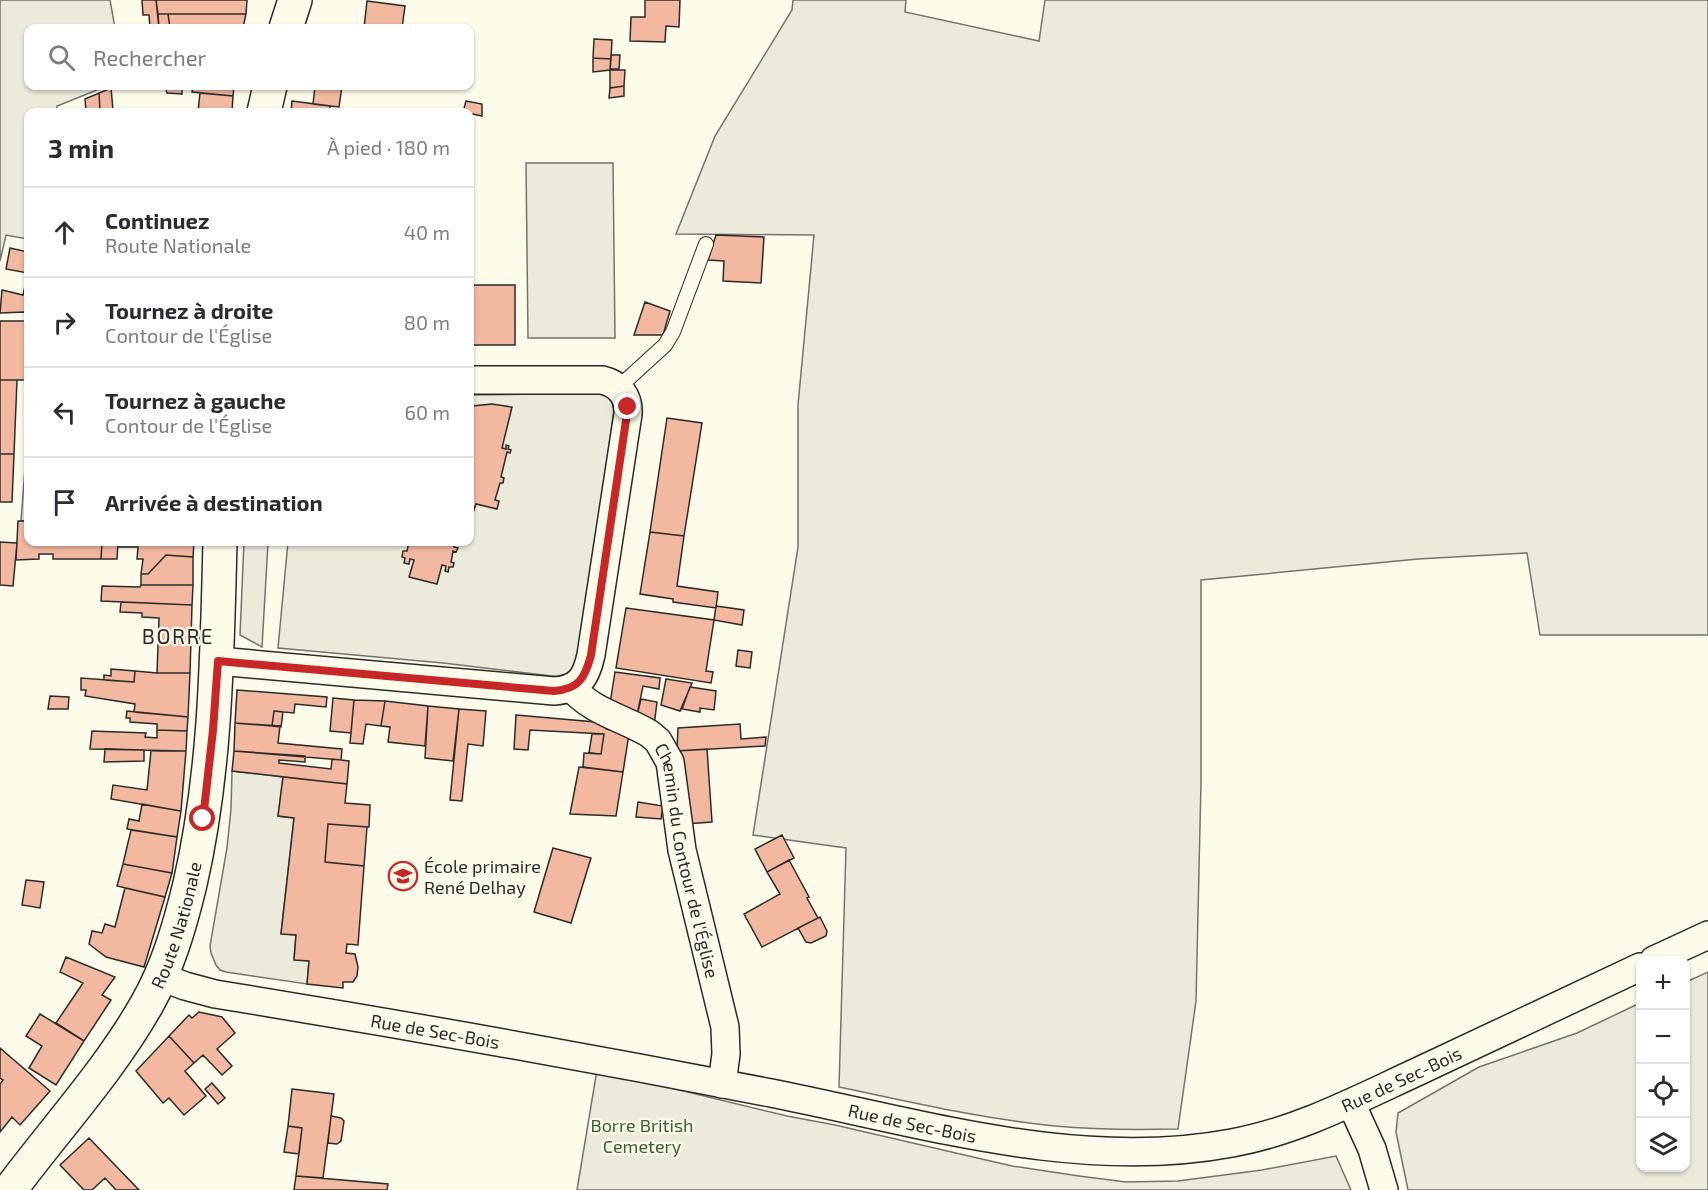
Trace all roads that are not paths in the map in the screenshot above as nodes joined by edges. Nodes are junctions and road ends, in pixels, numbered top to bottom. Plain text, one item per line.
1 (295, 0) edge
2 (287, 24) edge
3 (269, 90) edge
4 (265, 108) edge
5 (706, 244) dead end
6 (474, 380) edge
7 (619, 387) junction
8 (220, 546) edge
9 (218, 661) junction
10 (572, 688) junction
11 (1708, 935) edge
12 (1663, 956) edge
13 (1636, 969) edge
14 (161, 977) junction
15 (722, 1084) junction
16 (1351, 1102) junction
17 (10, 1190) edge
18 (1384, 1190) edge

1 - 2 street
3 - 4 street
5 - 7 lane
6 - 7 street
7 - 10 street
8 - 9 street, Route Nationale
9 - 10 street
9 - 14 street, Route Nationale
10 - 15 street, Chemin du Contour de l'Église
11 - 12 street
13 - 16 street, Rue de Sec-Bois
14 - 15 street, Rue de Sec-Bois
14 - 17 street, Route Nationale
15 - 16 street, Rue de Sec-Bois
16 - 18 street

